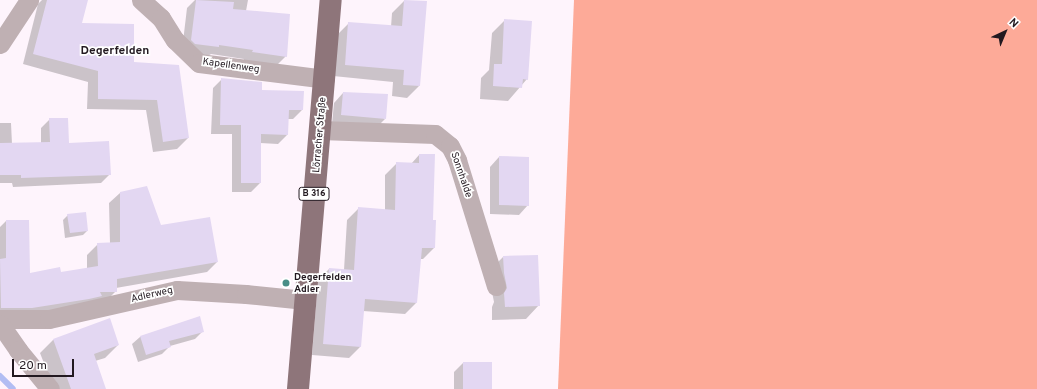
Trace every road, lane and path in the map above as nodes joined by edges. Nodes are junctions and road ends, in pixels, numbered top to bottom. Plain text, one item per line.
1 (29, 0) edge
2 (141, 0) edge
3 (331, 0) edge
4 (0, 44) edge
5 (324, 78) junction
6 (320, 130) junction
7 (496, 286) dead end
8 (305, 300) junction
9 (0, 319) edge
10 (0, 324) edge
11 (50, 389) edge
12 (298, 389) edge

1 - 4 street
2 - 5 street, Kapellenweg
3 - 5 main road, Lörracher Straße / B 316
5 - 6 main road, Lörracher Straße / B 316
6 - 7 street, Sonnhalde
6 - 8 main road, Lörracher Straße / B 316
8 - 9 street, Adlerweg
8 - 12 main road, Lörracher Straße / B 316
10 - 11 street

